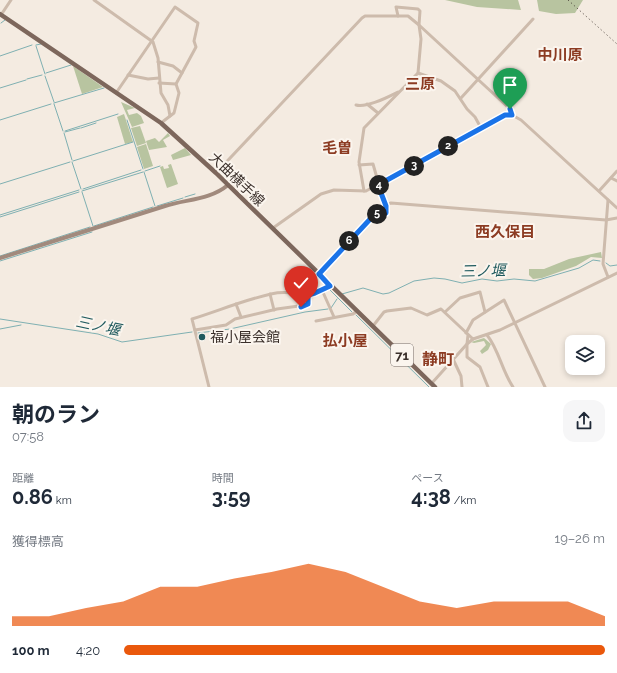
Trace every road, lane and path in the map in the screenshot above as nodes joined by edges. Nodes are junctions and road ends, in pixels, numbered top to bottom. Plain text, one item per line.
1 (11, 0) edge
2 (94, 0) edge
3 (1, 14) edge
4 (398, 16) junction
5 (533, 19) dead end
6 (419, 25) junction
7 (151, 41) junction
8 (158, 62) junction
9 (182, 73) junction
10 (418, 73) junction
11 (128, 75) junction
12 (159, 78) junction
13 (478, 79) junction
14 (160, 83) junction
15 (176, 84) junction
16 (400, 90) junction
17 (116, 93) junction
18 (460, 98) junction
19 (367, 104) junction
20 (356, 105) dead end
21 (378, 113) junction
22 (512, 115) junction
23 (170, 116) junction
24 (161, 123) junction
25 (481, 128) junction
26 (359, 165) junction
27 (617, 171) edge
28 (216, 173) junction
29 (611, 178) junction
30 (617, 181) edge
31 (228, 185) junction
32 (379, 185) junction
33 (364, 191) junction
34 (599, 191) junction
35 (608, 200) junction
36 (385, 205) junction
37 (617, 208) edge
38 (617, 218) edge
39 (606, 220) junction
40 (273, 228) junction
41 (0, 258) edge
42 (617, 273) edge
43 (319, 274) junction
44 (608, 277) junction
45 (330, 286) junction
46 (322, 290) junction
47 (270, 294) junction
48 (308, 295) junction
49 (236, 304) junction
50 (274, 310) junction
51 (357, 311) junction
52 (445, 312) junction
53 (485, 312) junction
54 (241, 317) junction
55 (334, 317) junction
56 (316, 321) dead end
57 (514, 323) junction
58 (373, 326) junction
59 (195, 330) junction
60 (467, 334) junction
61 (487, 335) junction
62 (473, 339) junction
63 (467, 344) junction
64 (453, 360) junction
65 (434, 385) edge
66 (209, 387) edge
67 (462, 387) edge
68 (488, 387) edge
69 (514, 387) edge
70 (545, 387) edge

1 - 3 street
2 - 7 street
3 - 17 main road, 大曲横手線 / 71
4 - 6 street
4 - 6 street
4 - 28 street
5 - 13 street
6 - 10 street
6 - 13 street
7 - 8 street
7 - 9 street
7 - 11 street
8 - 9 street
8 - 12 street
9 - 15 street
10 - 16 street
10 - 18 street
11 - 12 street
11 - 17 street
12 - 14 street
13 - 18 street
13 - 22 street
14 - 15 street
14 - 23 street
15 - 23 street
16 - 19 street
16 - 21 street
17 - 24 main road, 大曲横手線 / 71
18 - 25 street
19 - 20 street
19 - 21 street
21 - 26 street
22 - 25 street
22 - 34 street
23 - 24 street
24 - 28 main road, 大曲横手線 / 71
25 - 32 street
26 - 32 street
26 - 33 street
27 - 29 street
28 - 31 main road, 大曲横手線 / 71
29 - 30 street
29 - 34 street
31 - 40 main road, 大曲横手線 / 71
31 - 41 street
32 - 33 street
32 - 36 street
33 - 40 street
34 - 35 street
35 - 37 street
35 - 39 street
36 - 39 street
36 - 43 street
38 - 39 street
39 - 44 street
40 - 43 main road, 大曲横手線 / 71
42 - 44 street
43 - 45 main road, 大曲横手線 / 71
44 - 57 street
45 - 46 street
45 - 51 main road, 大曲横手線 / 71
46 - 48 street
46 - 55 street
47 - 48 street
47 - 49 street
47 - 50 street
48 - 50 street
49 - 54 street
49 - 59 street
50 - 54 street
51 - 55 street
51 - 58 main road, 大曲横手線 / 71
52 - 53 street
52 - 58 street
52 - 60 street
53 - 57 street
53 - 60 street
54 - 59 street
55 - 56 street
57 - 61 street
57 - 70 street
58 - 65 main road, 大曲横手線 / 71
59 - 66 street
60 - 62 street
60 - 63 street
61 - 62 street
61 - 69 street
62 - 63 street
63 - 64 street
63 - 68 street
64 - 65 street
64 - 67 street

